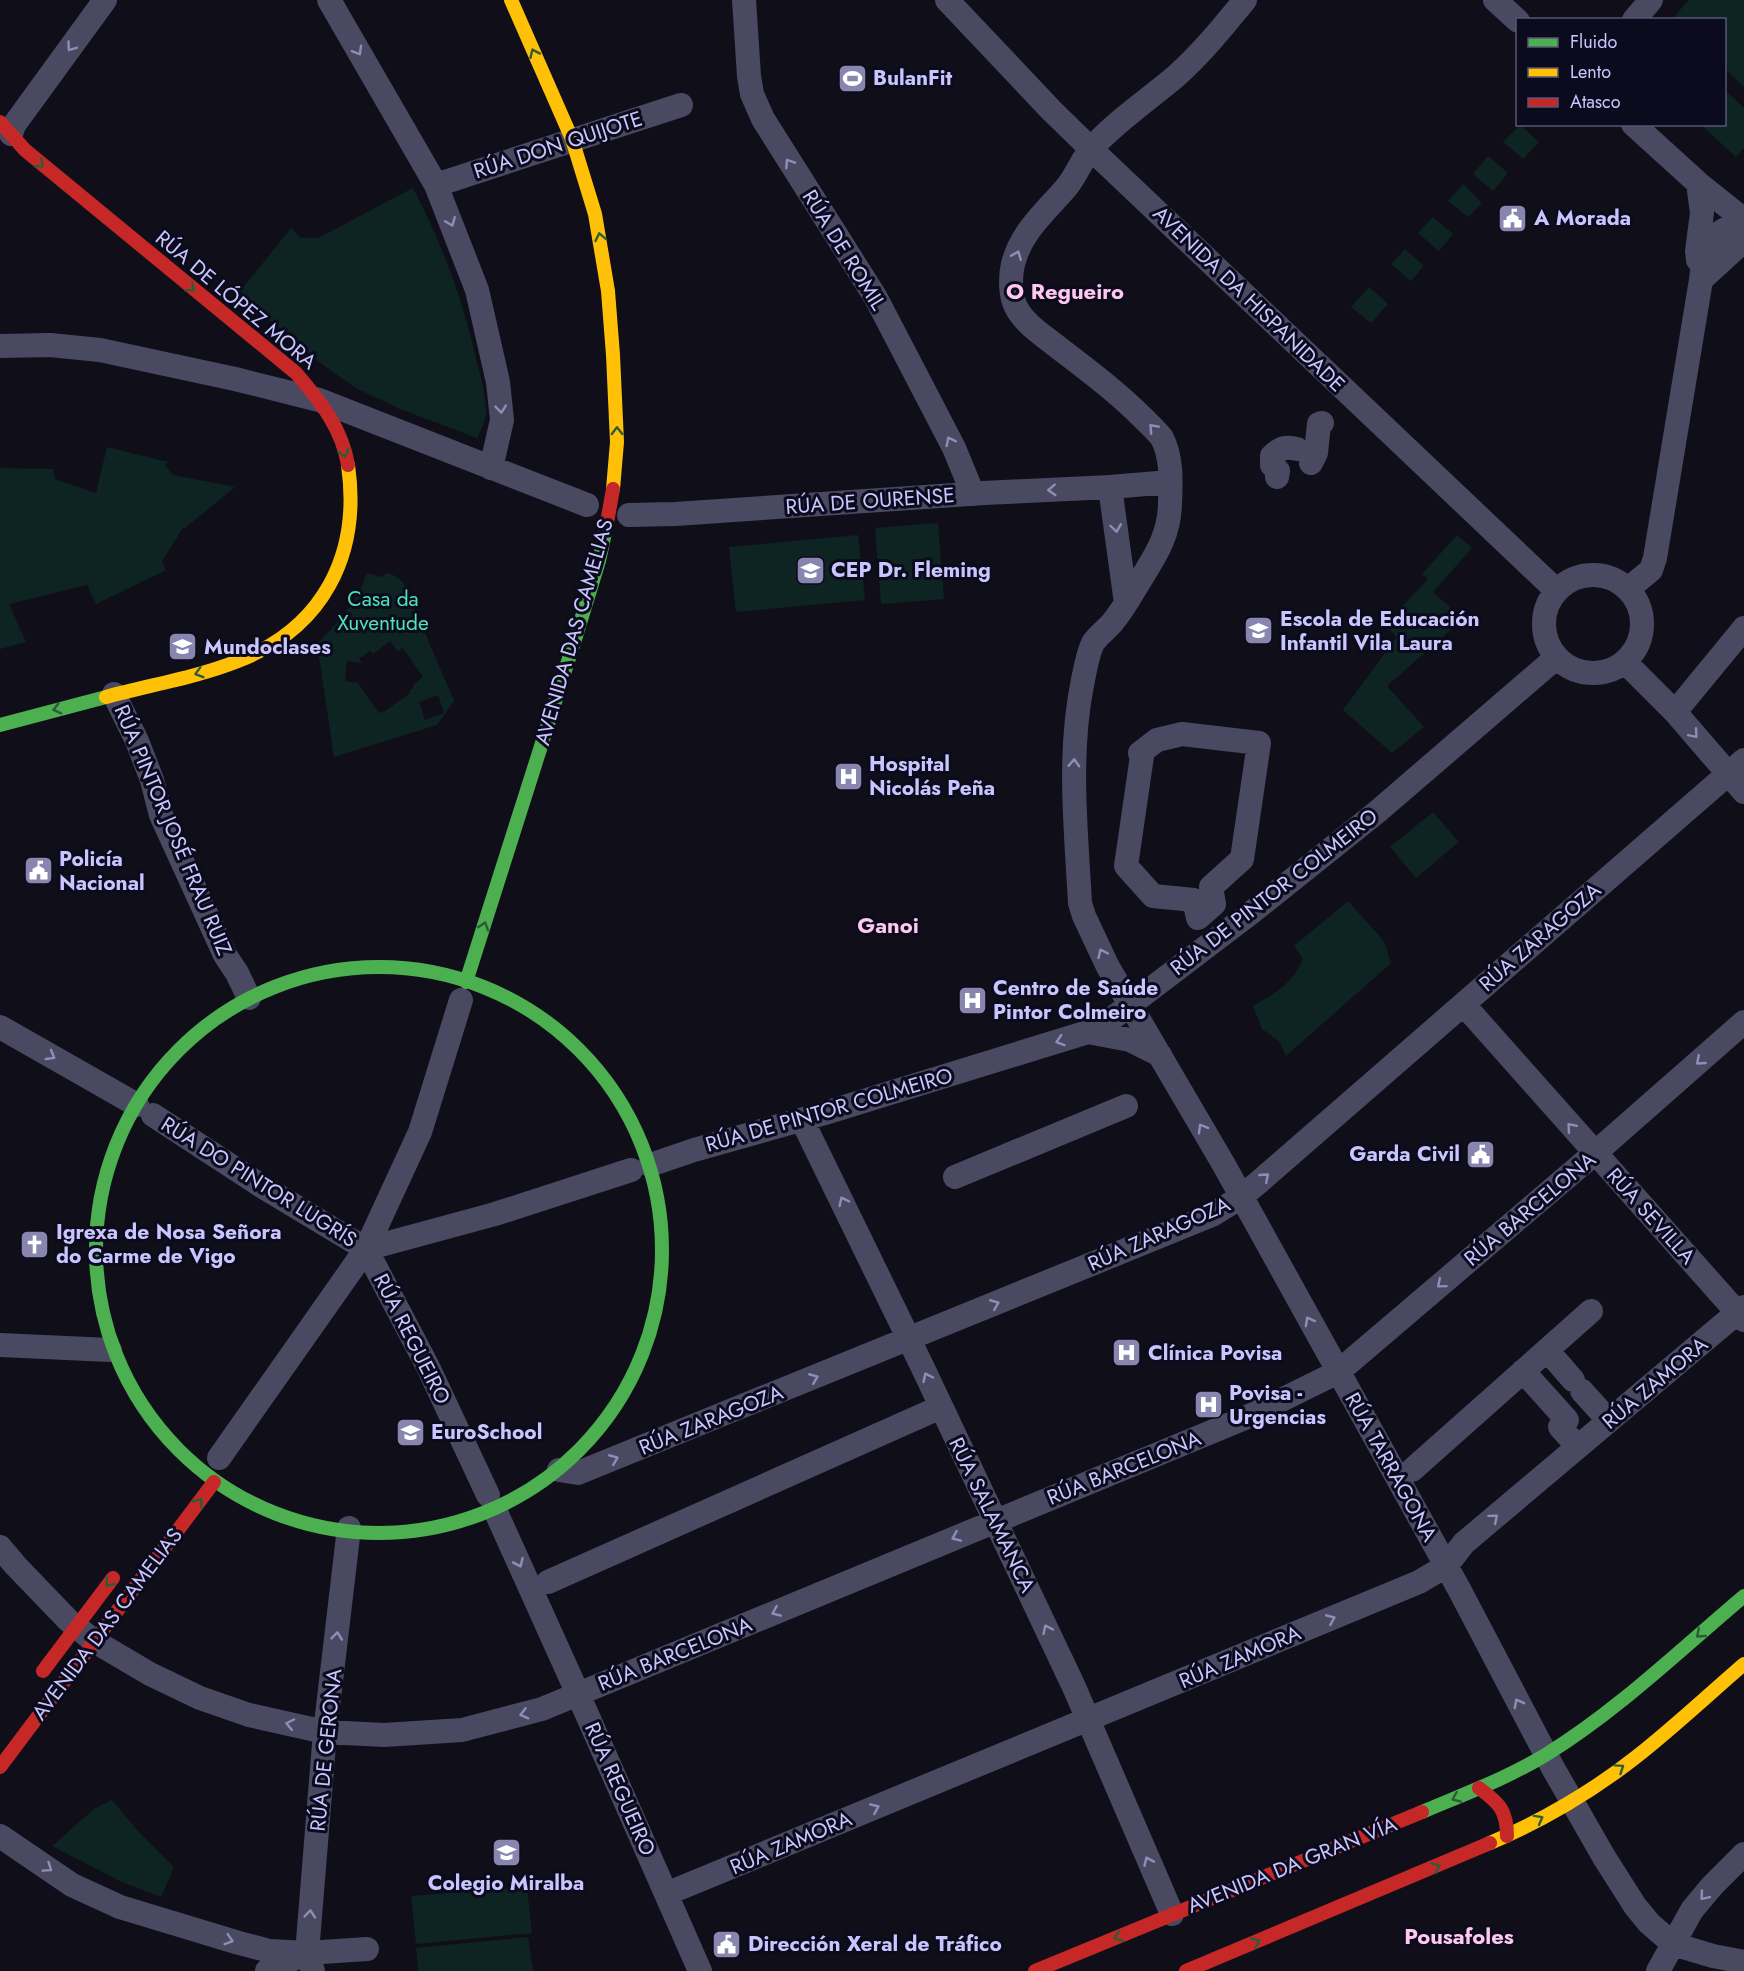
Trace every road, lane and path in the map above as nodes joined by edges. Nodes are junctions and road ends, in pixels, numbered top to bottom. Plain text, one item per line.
1 (105, 0) edge
2 (329, 0) edge
3 (511, 0) edge
4 (744, 0) edge
5 (947, 0) edge
6 (1245, 0) edge
7 (1495, 0) edge
8 (1651, 0) edge
9 (1636, 18) edge
10 (1516, 19) edge
11 (681, 105) dead end
12 (1635, 126) edge
13 (6, 128) edge
14 (572, 140) junction
15 (1091, 149) junction
16 (1698, 183) junction
17 (436, 185) junction
18 (1744, 222) edge
19 (1744, 238) edge
20 (1701, 280) junction
21 (0, 346) edge
22 (319, 400) junction
23 (1322, 423) dead end
24 (491, 468) junction
25 (1277, 477) dead end
26 (1170, 482) junction
27 (1110, 487) junction
28 (973, 494) junction
29 (587, 505) dead end
30 (629, 515) dead end
31 (1628, 590) junction
32 (1557, 591) junction
33 (1126, 603) junction
34 (1744, 628) edge
35 (1557, 657) junction
36 (1625, 662) junction
37 (114, 694) junction
38 (1675, 712) junction
39 (0, 724) edge
40 (1157, 740) joint
41 (1736, 766) edge
42 (1744, 792) edge
43 (464, 991) junction
44 (249, 998) junction
45 (1130, 1004) junction
46 (1464, 1005) junction
47 (1744, 1022) edge
48 (0, 1027) edge
49 (1088, 1032) junction
50 (1160, 1055) junction
51 (1126, 1106) dead end
52 (145, 1110) junction
53 (802, 1120) junction
54 (1595, 1153) junction
55 (640, 1168) junction
56 (955, 1177) dead end
57 (1241, 1197) junction
58 (366, 1249) junction
59 (1591, 1311) dead end
60 (1742, 1313) edge
61 (909, 1339) junction
62 (0, 1345) edge
63 (110, 1350) junction
64 (1547, 1350) junction
65 (1523, 1371) junction
66 (1338, 1372) junction
67 (932, 1411) dead end
68 (1600, 1411) dead end
69 (1569, 1437) dead end
70 (219, 1458) dead end
71 (559, 1470) junction
72 (1412, 1470) dead end
73 (214, 1482) junction
74 (492, 1502) junction
75 (995, 1521) junction
76 (349, 1528) junction
77 (0, 1547) edge
78 (1446, 1566) junction
79 (120, 1569) dead end
80 (548, 1582) dead end
81 (1744, 1596) edge
82 (85, 1634) junction
83 (1744, 1664) edge
84 (34, 1683) dead end
85 (578, 1694) junction
86 (1088, 1719) junction
87 (326, 1731) junction
88 (1546, 1755) junction
89 (0, 1767) edge
90 (1479, 1788) junction
91 (1572, 1801) junction
92 (0, 1836) edge
93 (1508, 1836) junction
94 (1744, 1854) edge
95 (666, 1894) junction
96 (1172, 1914) junction
97 (1673, 1944) junction
98 (367, 1949) dead end
99 (310, 1962) edge
100 (1744, 1962) edge
101 (267, 1971) edge
102 (700, 1971) edge
103 (1035, 1971) edge
104 (1186, 1971) edge
105 (1658, 1971) edge

1 -> 13 street
2 -> 17 street
14 -> 3 main road, AVENIDA DAS CAMELIAS
28 -> 4 street, RÚA DE ROMIL
5 - 15 street, AVENIDA DA HISPANIDADE
6 - 15 street, RÚA TARRAGONA
7 - 10 street
8 - 9 street
11 - 14 street, RÚA DON QUIJOTE
12 - 16 street
13 -> 22 main road, RÚA DE LÓPEZ MORA
14 - 17 street, RÚA DON QUIJOTE
43 -> 14 main road, AVENIDA DAS CAMELIAS, bridge
26 -> 15 street, RÚA TARRAGONA
15 - 32 street, AVENIDA DA HISPANIDADE
16 - 18 street
16 - 20 street
17 -> 24 street
18 - 20 street
19 - 20 street
20 - 31 street
21 - 22 street
22 - 24 street
22 -> 37 main road, RÚA DE LÓPEZ MORA
23 - 25 street
24 - 29 street
26 - 27 street, RÚA DE OURENSE
26 - 33 street, RÚA TARRAGONA
27 -> 28 street, RÚA DE OURENSE
27 -> 33 street
28 - 30 street, RÚA DE OURENSE
31 - 32 street
31 - 36 street
32 - 35 street
45 -> 33 street, RÚA TARRAGONA
34 - 38 street
35 - 36 street
35 - 45 street, RÚA DE PINTOR COLMEIRO
36 - 38 street
37 -> 39 main road, RÚA DE LÓPEZ MORA
37 - 44 street, RÚA PINTOR JOSÉ FRAU RUIZ
38 -> 41 street
40 - 40 street
41 - 42 street
41 - 46 street, RÚA ZARAGOZA
43 - 44 main road
43 - 55 main road
43 - 58 street, AVENIDA DAS CAMELIAS
44 - 52 main road
45 - 49 street, RÚA DE PINTOR COLMEIRO
45 - 50 street, RÚA TARRAGONA
54 -> 46 street, RÚA SEVILLA
57 -> 46 street, RÚA ZARAGOZA
47 -> 54 street, RÚA BARCELONA
48 -> 52 street, RÚA DO PINTOR LUGRÍS
49 - 50 street
49 -> 53 street, RÚA DE PINTOR COLMEIRO
57 -> 50 street, RÚA TARRAGONA
51 - 56 street
52 - 58 street, RÚA DO PINTOR LUGRÍS
52 - 63 main road
53 - 55 street, RÚA DE PINTOR COLMEIRO
61 -> 53 street, RÚA SALAMANCA
54 - 60 street, RÚA SEVILLA
54 -> 66 street, RÚA BARCELONA
55 - 58 street, RÚA DE PINTOR COLMEIRO
55 - 71 main road
61 -> 57 street, RÚA ZARAGOZA
66 -> 57 street, RÚA TARRAGONA
58 - 70 street, AVENIDA DAS CAMELIAS
58 - 74 street, RÚA REGUEIRO
59 - 64 street
78 -> 60 street, RÚA ZAMORA
71 -> 61 street, RÚA ZARAGOZA
75 -> 61 street, RÚA SALAMANCA
62 - 63 street
63 - 73 main road
64 - 65 street
64 - 68 street
65 - 69 street
65 - 72 street
66 - 75 street, RÚA BARCELONA
66 - 78 street, RÚA TARRAGONA
67 - 80 street
71 - 74 main road
73 - 76 main road
82 -> 73 main road, AVENIDA DAS CAMELIAS
74 - 76 main road
74 -> 85 street, RÚA REGUEIRO
75 -> 85 street, RÚA BARCELONA
86 -> 75 street, RÚA SALAMANCA
87 -> 76 street, RÚA DE GERONA
77 - 82 street, RÚA BARCELONA
86 -> 78 street, RÚA ZAMORA
88 -> 78 street, RÚA TARRAGONA
79 -> 82 main road, AVENIDA DAS CAMELIAS
81 -> 88 main road, AVENIDA DA GRAN VÍA
82 - 84 main road, AVENIDA DAS CAMELIAS
87 -> 82 street, RÚA BARCELONA
82 - 89 main road, AVENIDA DAS CAMELIAS
91 -> 83 main road
85 -> 87 street, RÚA BARCELONA
85 - 95 street, RÚA REGUEIRO
95 -> 86 street, RÚA ZAMORA
96 -> 86 street, RÚA SALAMANCA
99 -> 87 street, RÚA DE GERONA
88 - 90 main road, AVENIDA DA GRAN VÍA
88 - 91 street
90 - 93 main road
90 -> 96 main road, AVENIDA DA GRAN VÍA
93 -> 91 main road
91 - 97 street
92 -> 99 street
104 -> 93 main road
94 -> 97 street
95 - 102 street, RÚA REGUEIRO
96 -> 103 main road, AVENIDA DA GRAN VÍA
97 - 100 street
97 - 105 street
98 - 99 street
99 - 101 street

